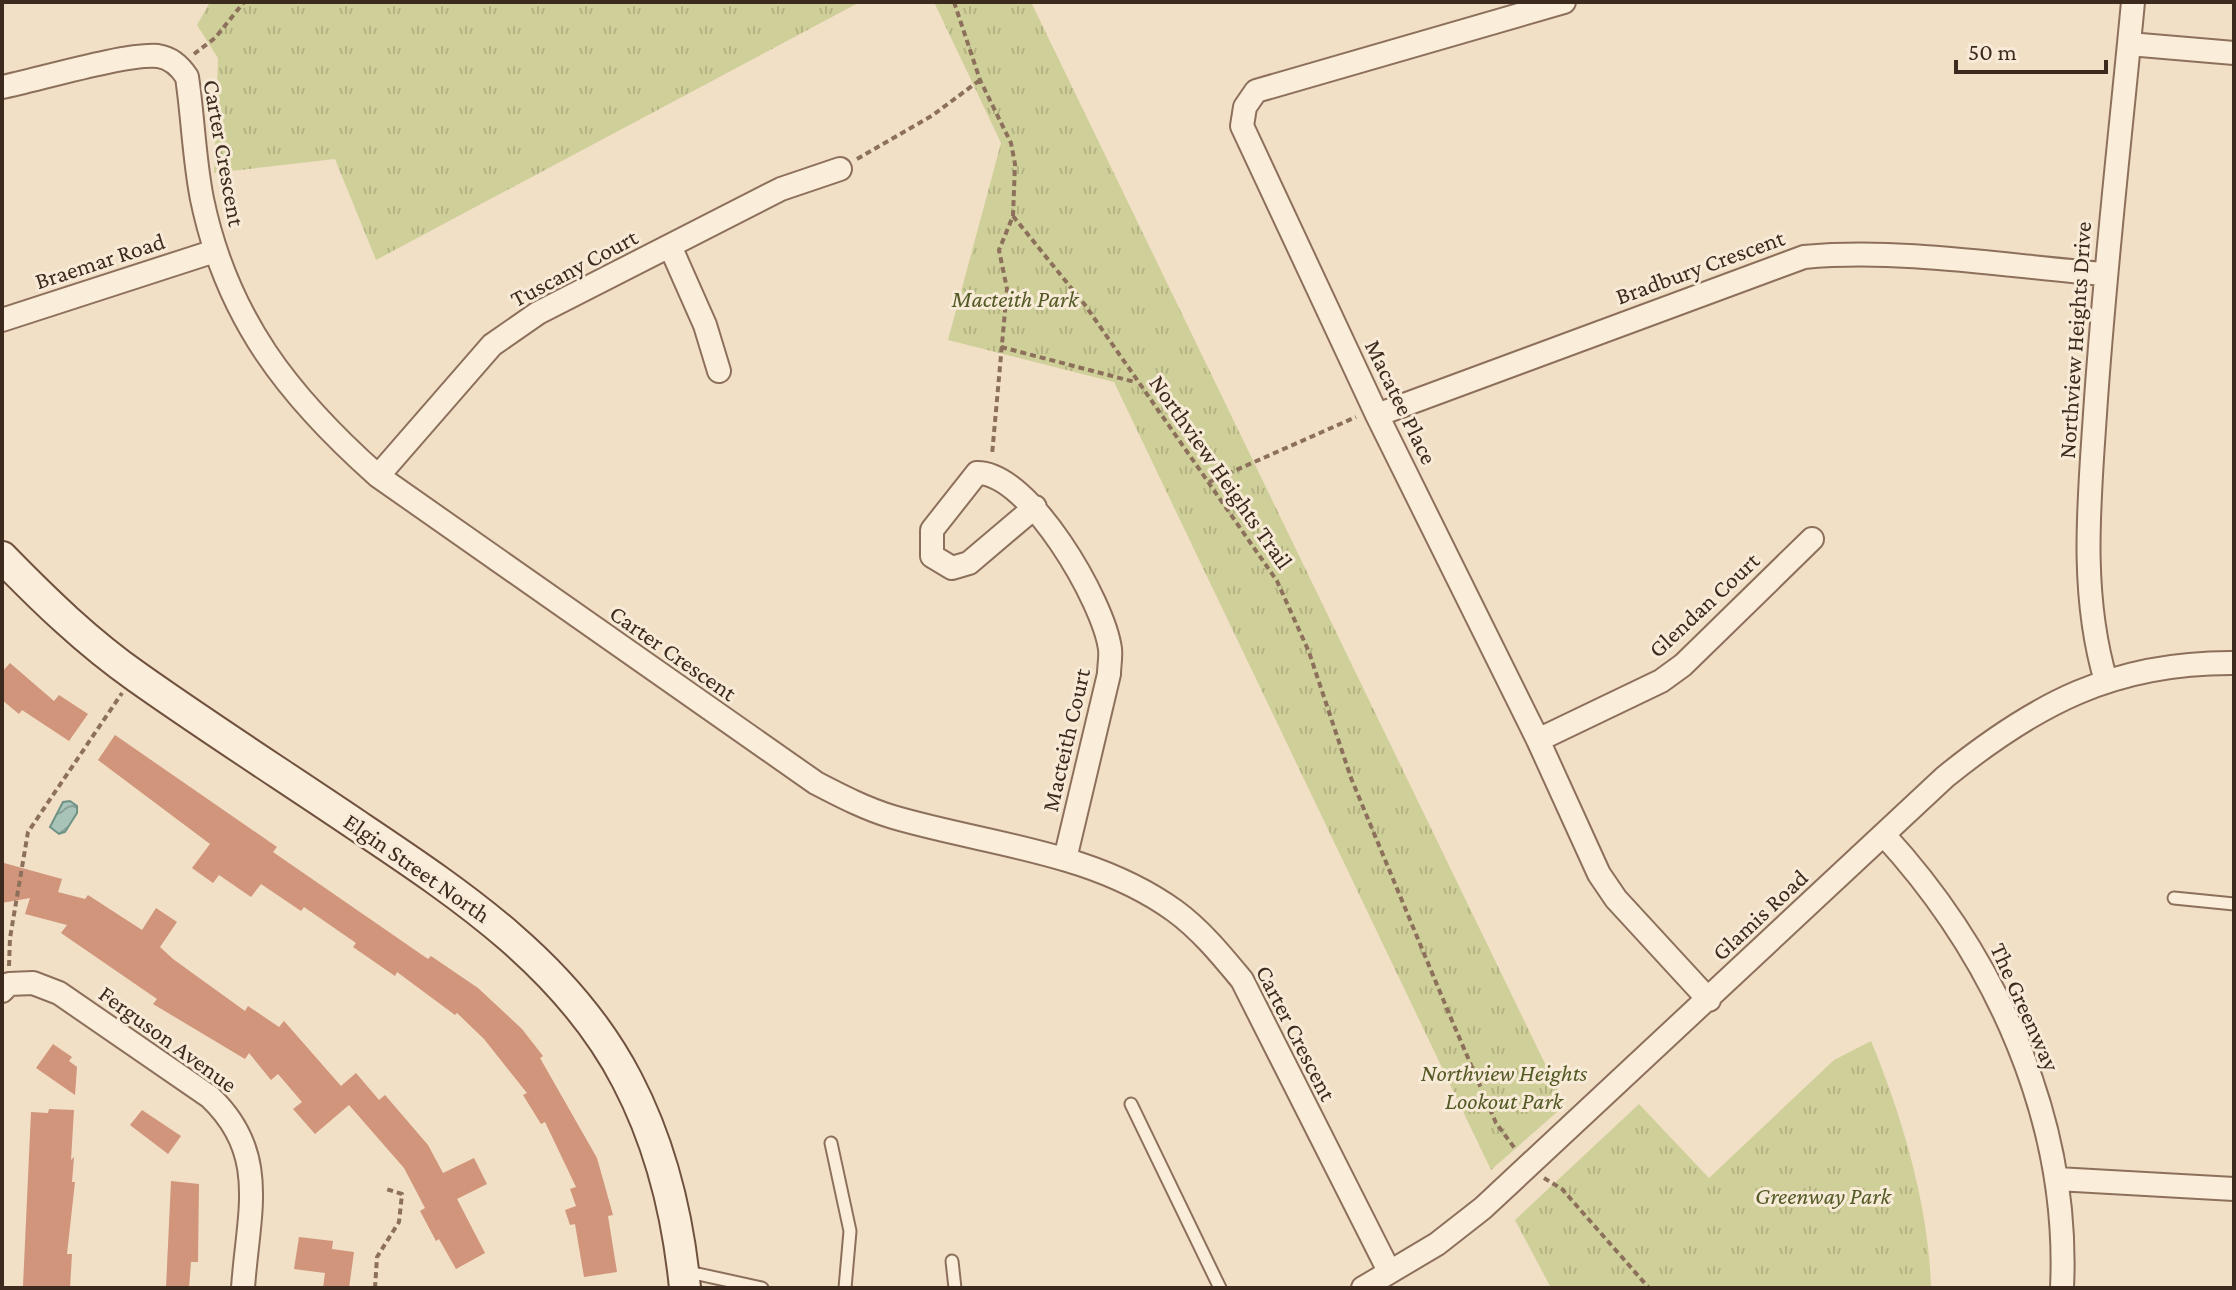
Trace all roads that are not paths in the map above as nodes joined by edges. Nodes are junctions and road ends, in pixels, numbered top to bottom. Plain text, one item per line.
1 (1564, 2) edge
2 (2133, 2) edge
3 (2129, 44) junction
4 (2234, 53) edge
5 (2, 87) edge
6 (840, 169) road end
7 (670, 246) junction
8 (215, 251) junction
9 (2104, 274) junction
10 (2, 320) edge
11 (719, 371) dead end
12 (1377, 415) junction
13 (378, 476) junction
14 (1035, 507) junction
15 (1812, 539) dead end
16 (2, 557) edge
17 (2234, 663) edge
18 (2106, 681) junction
19 (1538, 740) junction
20 (1884, 835) junction
21 (1065, 859) junction
22 (2174, 898) dead end
23 (2234, 904) edge
24 (5, 988) edge
25 (1709, 1000) junction
26 (1131, 1104) dead end
27 (831, 1143) dead end
28 (2057, 1179) junction
29 (2234, 1189) edge
30 (952, 1261) dead end
31 (1389, 1271) junction
32 (684, 1279) edge
33 (243, 1288) edge
34 (762, 1288) edge
35 (845, 1288) edge
36 (955, 1288) edge
37 (1220, 1288) edge
38 (1363, 1288) edge
39 (2062, 1288) edge

1 - 12 street, Macatee Place
2 - 3 street, Northview Heights Drive
3 - 4 street
3 - 9 street, Northview Heights Drive
5 - 8 street, Carter Crescent
6 - 7 street, Tuscany Court
7 - 11 street
7 - 13 street, Tuscany Court
8 - 10 street, Braemar Road
8 - 13 street, Carter Crescent
9 - 12 street, Bradbury Crescent
9 - 18 street, Northview Heights Drive
12 - 19 street, Macatee Place
13 - 21 street, Carter Crescent
14 - 14 street, Macteith Court
14 - 21 street, Macteith Court
15 - 19 street, Glendan Court
16 - 32 street, Elgin Street North
17 - 18 street, Glamis Road
18 - 20 street, Glamis Road
19 - 25 street, Macatee Place
20 - 25 street, Glamis Road
20 - 28 street, The Greenway
21 - 31 street, Carter Crescent
22 - 23 lane
24 - 33 street, Ferguson Avenue
25 - 31 street, Glamis Road
26 - 37 lane
27 - 35 lane
28 - 29 street
28 - 39 street, The Greenway
30 - 36 lane
31 - 38 street, Glamis Road
32 - 34 lane

